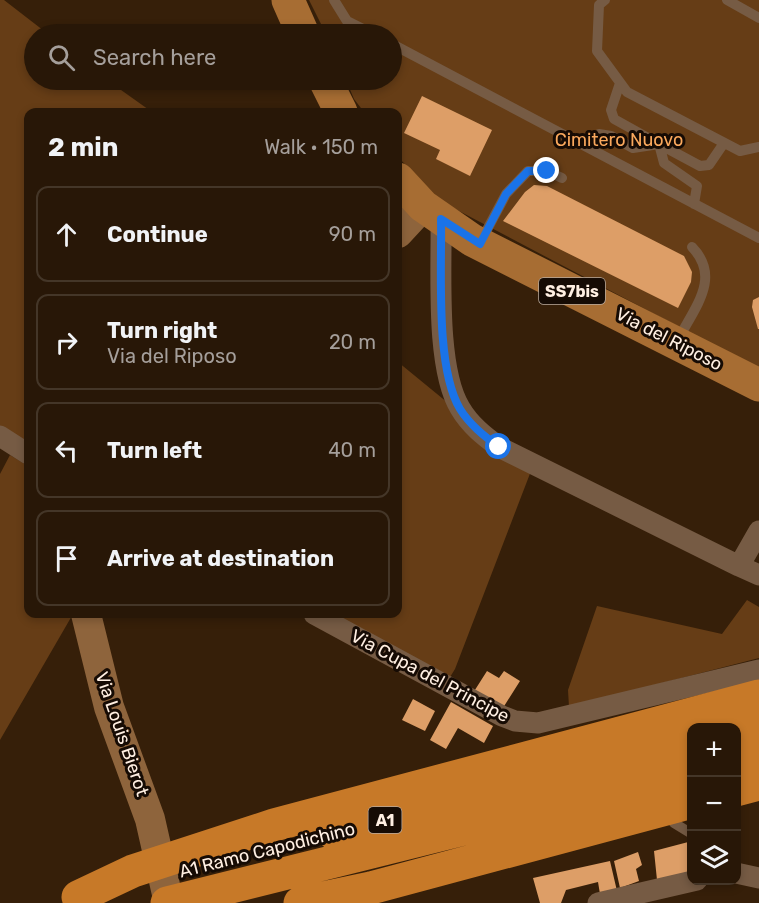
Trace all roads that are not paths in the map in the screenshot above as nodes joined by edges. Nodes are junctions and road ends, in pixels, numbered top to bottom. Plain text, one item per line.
1 (288, 0) edge
2 (334, 0) edge
3 (733, 1) edge
4 (597, 2) edge
5 (759, 18) edge
6 (299, 24) edge
7 (353, 24) edge
8 (402, 49) edge
9 (620, 83) junction
10 (330, 90) edge
11 (339, 108) edge
12 (724, 143) junction
13 (659, 144) junction
14 (759, 147) edge
15 (589, 148) junction
16 (562, 178) dead end
17 (402, 183) edge
18 (694, 204) junction
19 (432, 212) junction
20 (402, 231) edge
21 (759, 238) edge
22 (480, 244) junction
23 (692, 247) dead end
24 (676, 343) junction
25 (759, 385) edge
26 (0, 436) edge
27 (24, 451) edge
28 (759, 531) edge
29 (739, 566) junction
30 (759, 575) edge
31 (88, 618) edge
32 (321, 618) edge
33 (759, 670) edge
34 (759, 696) edge
35 (759, 725) edge
36 (741, 730) edge
37 (687, 743) edge
38 (759, 755) edge
39 (741, 760) edge
40 (687, 773) edge
41 (759, 784) edge
42 (741, 789) edge
43 (682, 813) edge
44 (691, 831) edge
45 (687, 882) edge
46 (64, 900) edge
47 (168, 903) edge
48 (300, 903) edge
49 (598, 903) edge

1 - 6 main road
2 - 7 lane
3 - 5 lane
4 - 9 lane
8 - 15 lane
9 - 12 lane
9 - 13 lane
10 - 11 main road
12 - 13 lane
12 - 14 lane
13 - 15 lane
13 - 18 lane
15 - 18 lane
16 - 22 lane
17 - 19 main road, Via del Riposo / SS7bis
18 - 21 lane
19 - 20 street
19 - 22 main road, Via del Riposo / SS7bis
19 - 29 street
22 - 24 main road, Via del Riposo / SS7bis
23 - 24 lane
24 - 25 main road, Via del Riposo / SS7bis
26 - 27 street
28 - 29 street
29 - 30 street
31 - 47 street, Via Louis Bierot
32 - 33 street, Via Cupa del Principe
34 - 46 highway
35 - 36 highway
37 - 46 highway, A1 Ramo Capodichino / A1
38 - 39 highway
40 - 47 highway, A1 Ramo Capodichino / A1
41 - 42 highway
43 - 44 lane
43 - 48 highway
45 - 49 street

